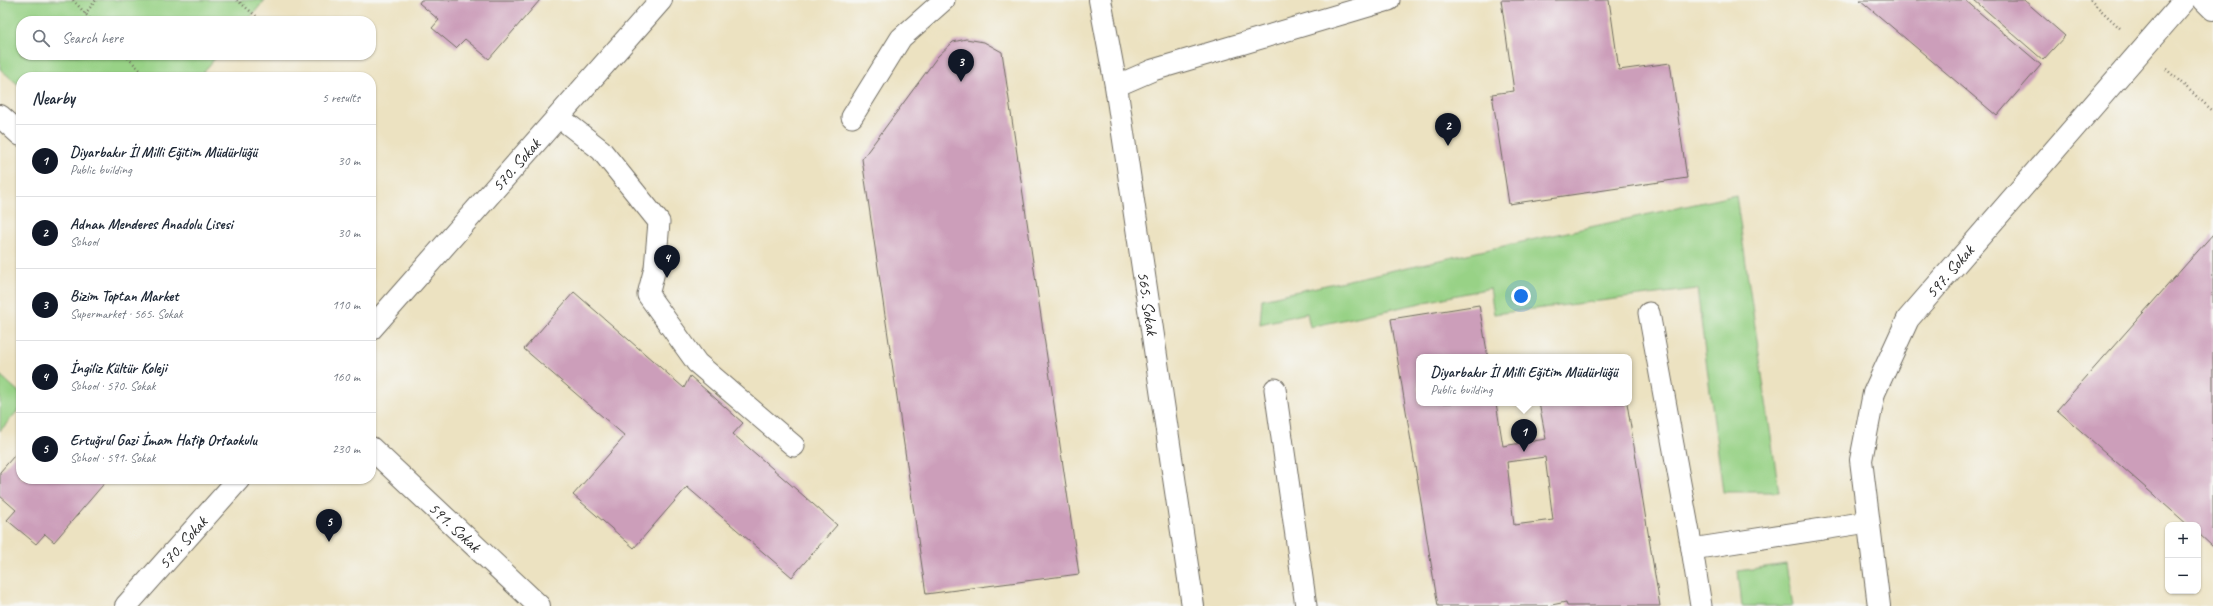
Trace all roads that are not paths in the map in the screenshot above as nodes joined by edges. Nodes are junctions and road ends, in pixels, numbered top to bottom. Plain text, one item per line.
1 (661, 0) edge
2 (944, 0) edge
3 (1100, 0) edge
4 (1389, 0) edge
5 (2185, 0) edge
6 (2204, 0) edge
7 (2213, 8) edge
8 (1116, 86) junction
9 (0, 116) edge
10 (559, 117) junction
11 (852, 117) dead end
12 (16, 130) edge
13 (1649, 313) dead end
14 (376, 323) edge
15 (1275, 390) dead end
16 (794, 446) dead end
17 (376, 453) edge
18 (235, 484) edge
19 (1868, 522) junction
20 (1692, 549) junction
21 (126, 606) edge
22 (539, 606) edge
23 (1193, 606) edge
24 (1306, 606) edge
25 (1701, 606) edge
26 (1879, 606) edge

1 - 10 street, 570. Sokak
2 - 11 lane
3 - 8 street, 565. Sokak
4 - 8 lane
5 - 19 street, 597. Sokak
6 - 7 street
8 - 23 street, 565. Sokak
9 - 12 street
10 - 14 street, 570. Sokak
10 - 16 lane
13 - 20 lane
15 - 24 lane
17 - 22 street, 591. Sokak
18 - 21 street, 570. Sokak
19 - 20 lane
19 - 26 street, 597. Sokak
20 - 25 lane

